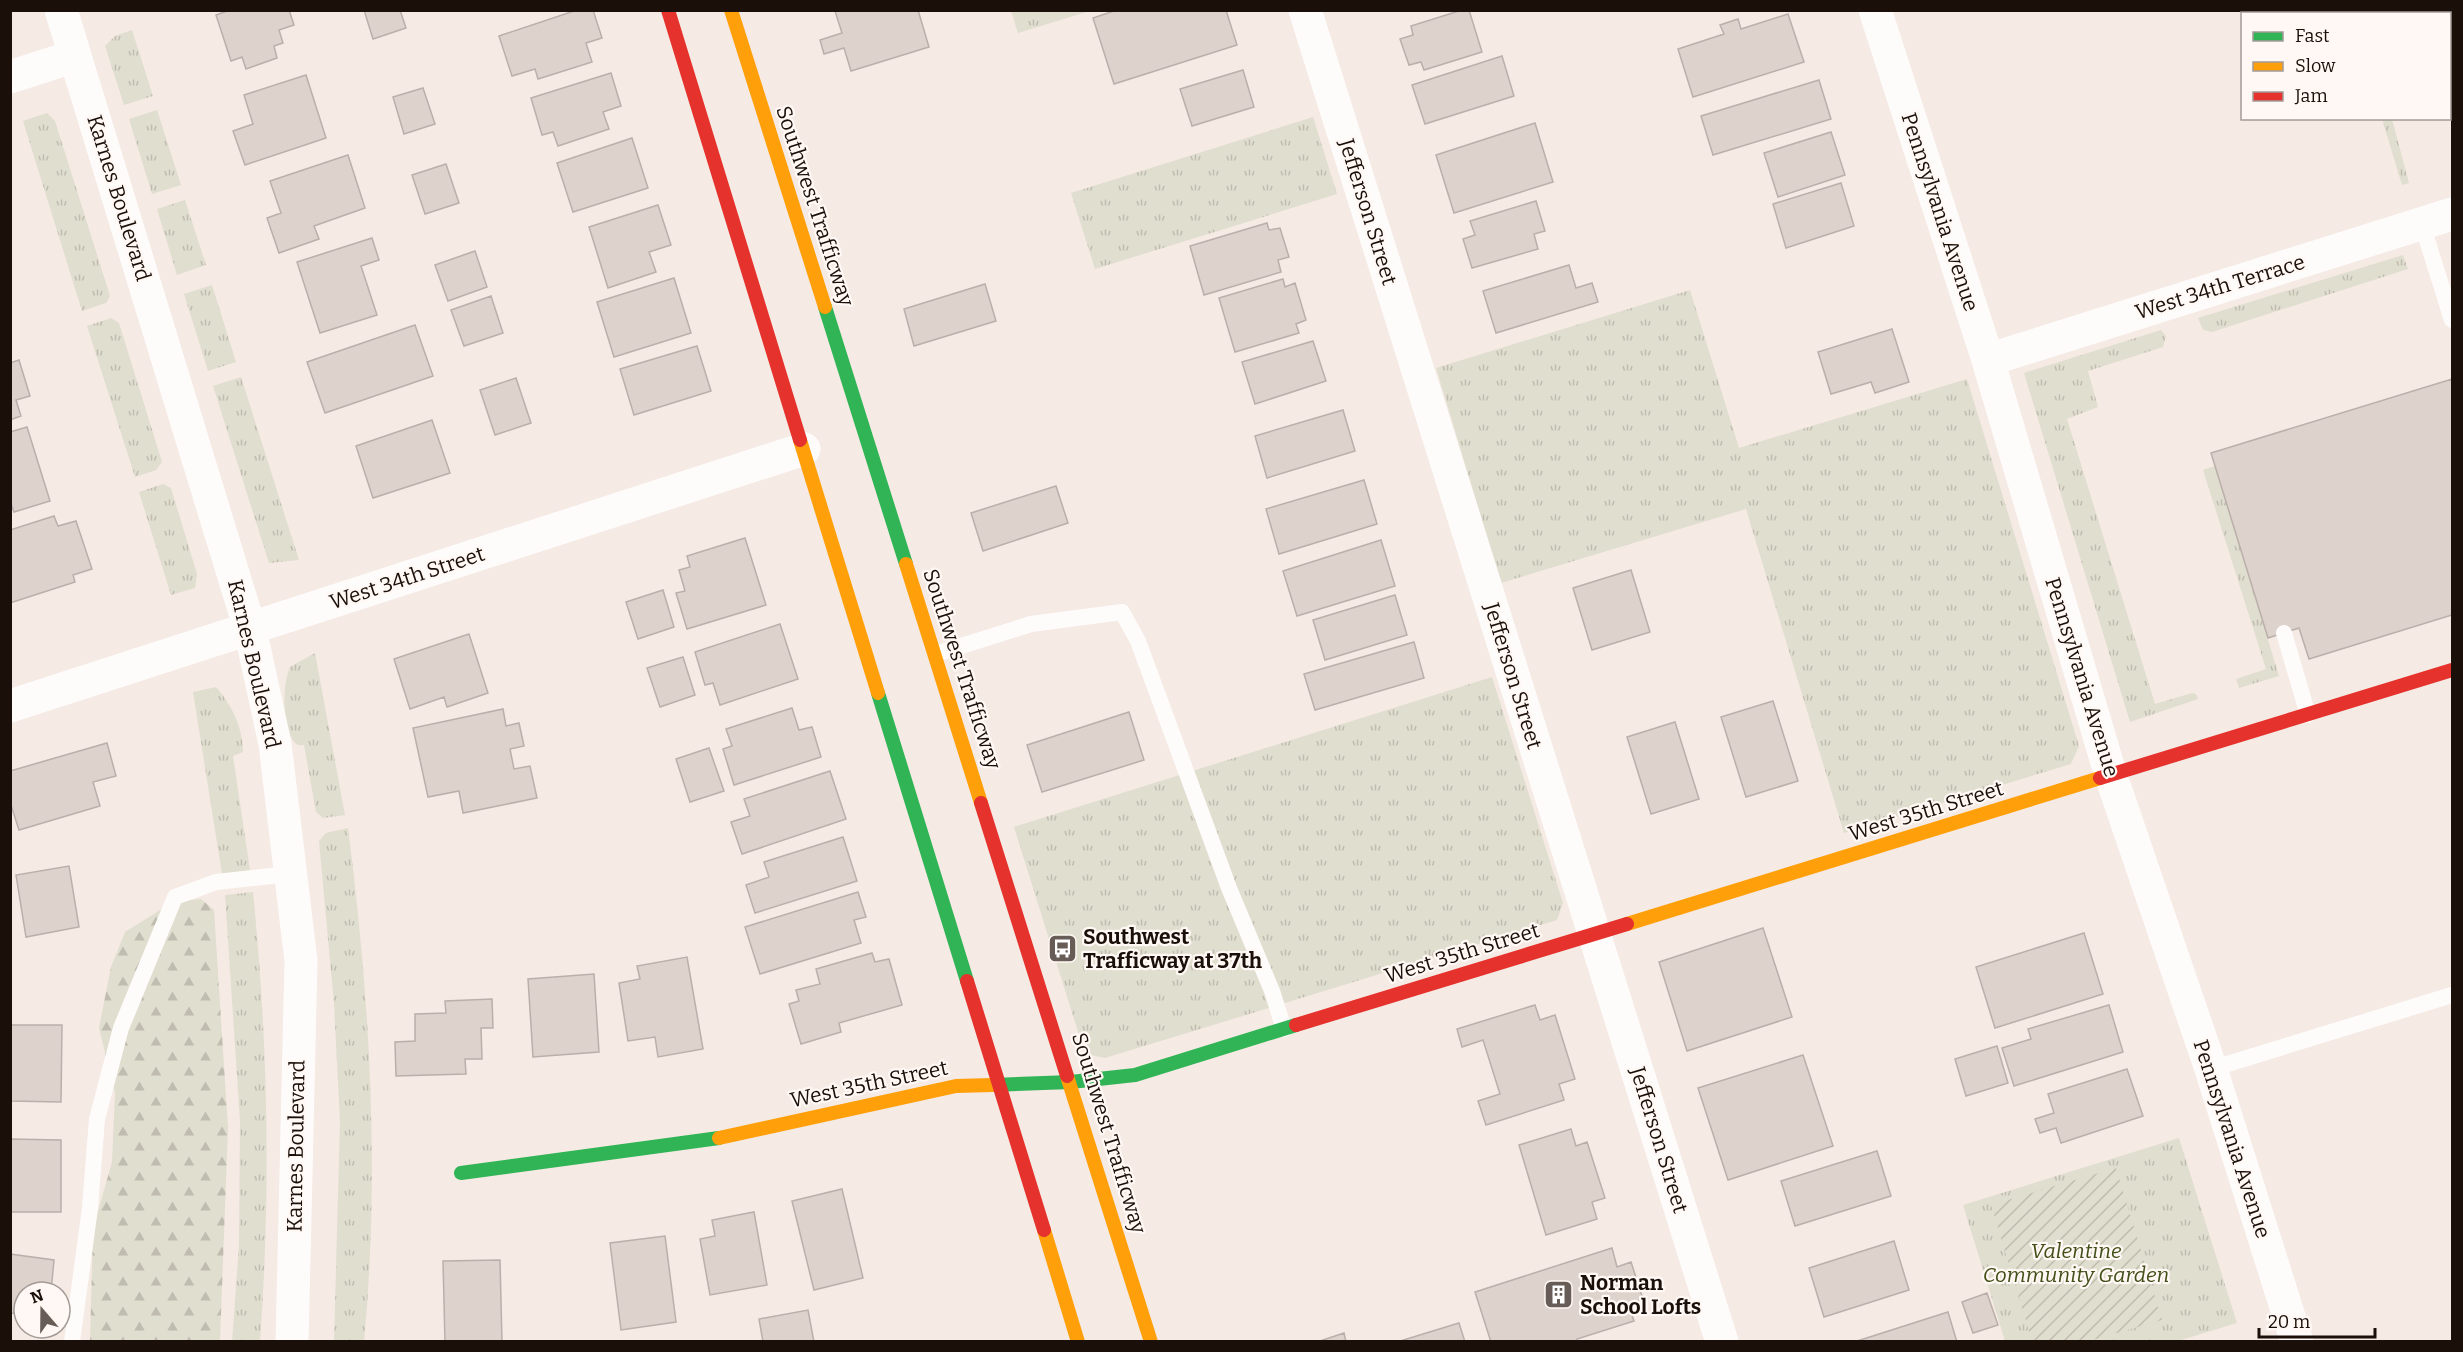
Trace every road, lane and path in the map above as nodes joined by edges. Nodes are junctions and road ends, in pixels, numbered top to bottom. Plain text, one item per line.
1 (61, 10) edge
2 (668, 10) edge
3 (731, 10) edge
4 (1305, 10) edge
5 (1875, 10) edge
6 (75, 56) junction
7 (10, 77) edge
8 (2452, 214) edge
9 (2422, 224) junction
10 (2452, 320) edge
11 (1988, 360) junction
12 (804, 449) junction
13 (249, 628) junction
14 (2284, 633) dead end
15 (936, 654) junction
16 (2452, 670) edge
17 (10, 706) edge
18 (2308, 715) junction
19 (2111, 776) junction
20 (290, 874) junction
21 (1595, 934) junction
22 (2452, 995) edge
23 (1284, 1029) junction
24 (2211, 1069) junction
25 (1071, 1082) junction
26 (1000, 1086) junction
27 (461, 1173) dead end
28 (72, 1341) edge
29 (292, 1341) edge
30 (1078, 1341) edge
31 (1151, 1341) edge
32 (1722, 1341) edge
33 (2297, 1341) edge

1 - 6 street, Karnes Boulevard
2 - 12 main road
3 - 15 main road, Southwest Trafficway
4 - 21 street, Jefferson Street
5 - 11 street, Pennsylvania Avenue
6 - 7 street
6 - 13 street, Karnes Boulevard
8 - 9 street, West 34th Terrace
9 - 10 lane
9 - 11 street, West 34th Terrace
11 - 19 street, Pennsylvania Avenue
12 - 13 street, West 34th Street
12 - 26 main road
13 - 17 street, West 34th Street
13 - 20 street, Karnes Boulevard
14 - 18 lane
15 - 23 lane
15 - 25 main road, Southwest Trafficway
16 - 18 main road, West 35th Street
18 - 19 main road, West 35th Street
19 - 21 main road, West 35th Street
19 - 24 street, Pennsylvania Avenue
20 - 28 lane
20 - 29 street, Karnes Boulevard
21 - 23 main road, West 35th Street
21 - 32 street, Jefferson Street
22 - 24 lane
23 - 25 main road, West 35th Street
24 - 33 street, Pennsylvania Avenue
25 - 26 main road, West 35th Street
25 - 31 main road, Southwest Trafficway
26 - 27 main road, West 35th Street
26 - 30 main road

